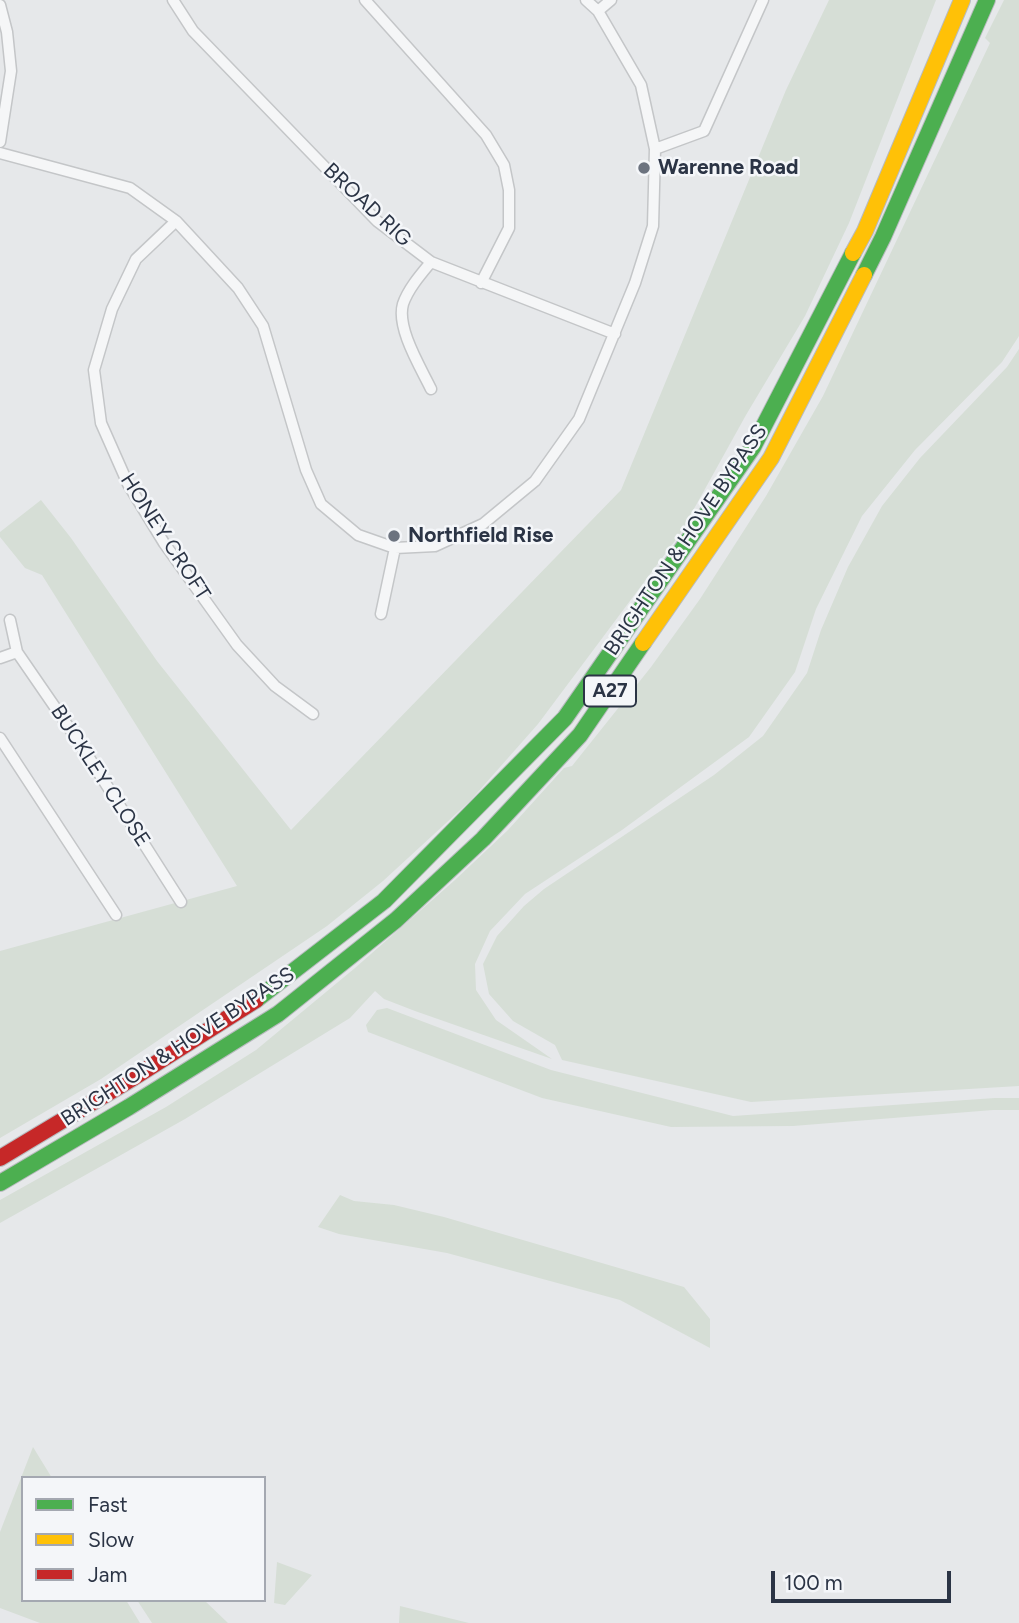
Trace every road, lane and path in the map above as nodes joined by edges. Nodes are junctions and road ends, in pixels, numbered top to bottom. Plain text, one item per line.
1 (173, 0) edge
2 (365, 0) edge
3 (586, 0) edge
4 (611, 0) edge
5 (763, 0) edge
6 (962, 0) edge
7 (987, 0) edge
8 (0, 5) edge
9 (597, 11) junction
10 (0, 142) edge
11 (655, 149) junction
12 (0, 153) edge
13 (176, 221) junction
14 (430, 262) junction
15 (481, 283) junction
16 (615, 334) junction
17 (431, 389) dead end
18 (394, 548) junction
19 (381, 614) dead end
20 (10, 620) dead end
21 (17, 652) junction
22 (0, 658) edge
23 (313, 714) dead end
24 (0, 738) edge
25 (181, 902) dead end
26 (116, 915) dead end
27 (0, 1158) edge
28 (0, 1183) edge

1 - 14 street, BROAD RIG
2 - 15 street
3 - 9 street
4 - 9 street
5 - 11 street
6 - 27 highway, BRIGHTON & HOVE BYPASS / A27
7 - 28 highway, BRIGHTON & HOVE BYPASS / A27
8 - 10 street
9 - 11 street
11 - 16 street
12 - 13 street
13 - 18 street
13 - 23 street, HONEY CROFT
14 - 15 street, BROAD RIG
14 - 17 street
15 - 16 street, BROAD RIG
16 - 18 street
18 - 19 street
20 - 21 street, BUCKLEY CLOSE
21 - 22 street
21 - 25 street, BUCKLEY CLOSE
24 - 26 street

